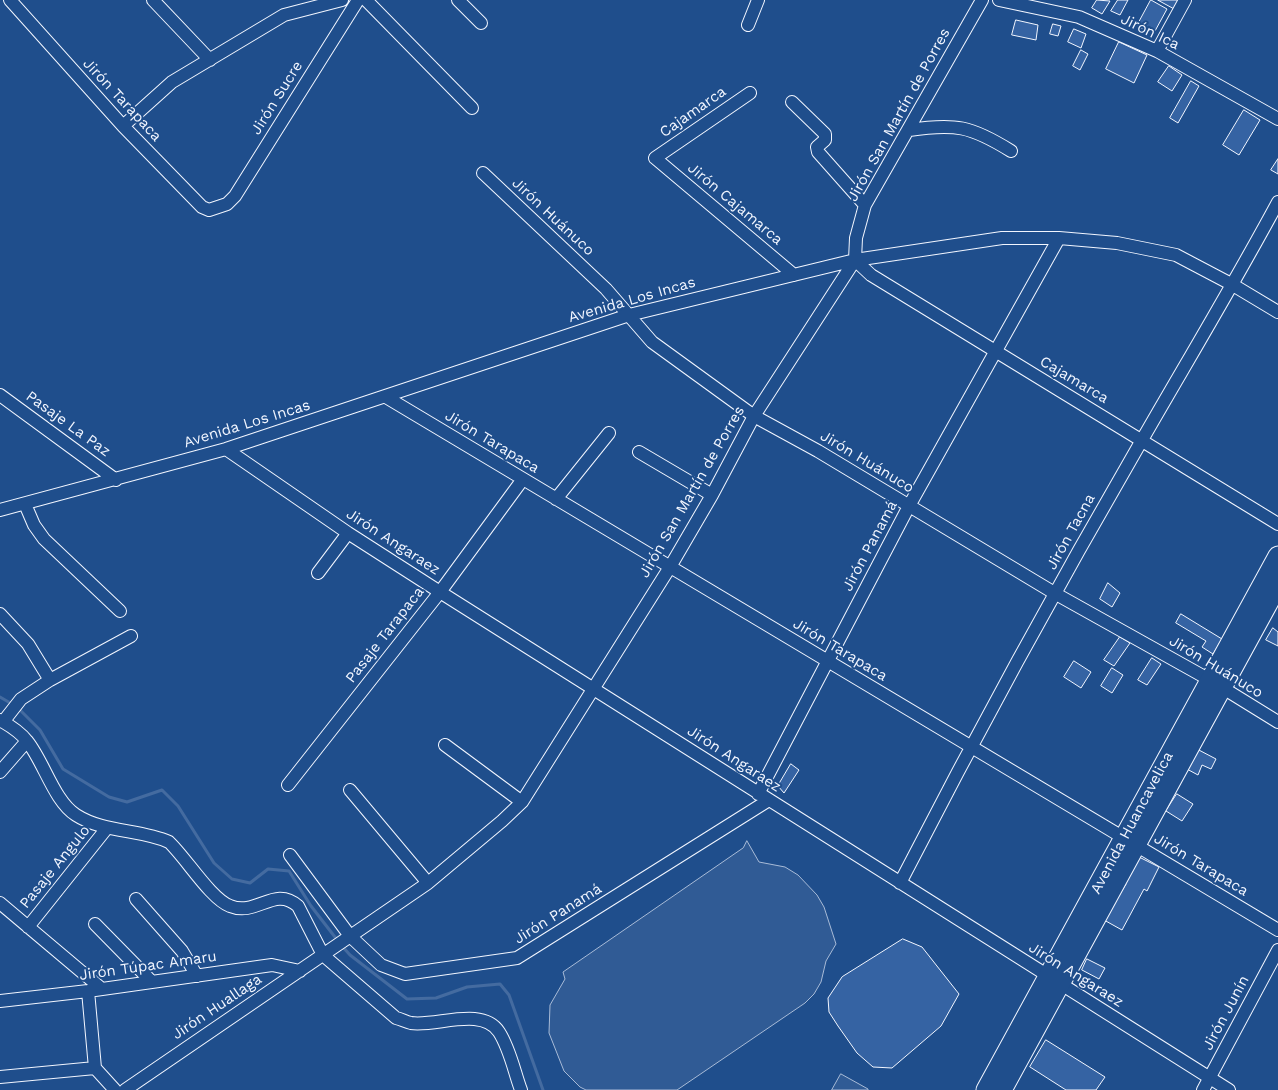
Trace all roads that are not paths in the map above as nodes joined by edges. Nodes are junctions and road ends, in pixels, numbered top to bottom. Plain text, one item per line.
1 (10, 0) edge
2 (153, 0) edge
3 (342, 0) edge
4 (358, 0) edge
5 (366, 0) edge
6 (458, 0) edge
7 (758, 0) edge
8 (982, 0) edge
9 (999, 0) edge
10 (1185, 0) edge
11 (481, 23) dead end
12 (748, 25) dead end
13 (1157, 51) junction
14 (210, 60) junction
15 (750, 93) dead end
16 (792, 102) dead end
17 (472, 108) dead end
18 (1278, 118) edge
19 (123, 126) junction
20 (909, 130) junction
21 (1011, 150) dead end
22 (655, 158) joint
23 (483, 172) dead end
24 (1278, 202) edge
25 (865, 205) junction
26 (218, 208) joint
27 (1059, 238) junction
28 (855, 260) junction
29 (794, 275) junction
30 (1233, 285) junction
31 (1278, 312) edge
32 (629, 315) junction
33 (995, 352) junction
34 (0, 395) edge
35 (386, 397) junction
36 (754, 416) junction
37 (609, 433) dead end
38 (1142, 440) junction
39 (226, 449) junction
40 (639, 452) dead end
41 (523, 479) junction
42 (116, 480) junction
43 (712, 495) junction
44 (556, 499) junction
45 (24, 504) junction
46 (909, 506) junction
47 (0, 510) edge
48 (1278, 524) edge
49 (348, 533) junction
50 (1278, 556) edge
51 (670, 567) junction
52 (318, 573) dead end
53 (1278, 585) edge
54 (440, 592) junction
55 (1056, 594) junction
56 (120, 611) dead end
57 (0, 614) edge
58 (131, 636) dead end
59 (827, 661) junction
60 (50, 680) junction
61 (1215, 684) junction
62 (593, 688) junction
63 (2, 721) edge
64 (1278, 722) edge
65 (27, 741) junction
66 (445, 745) dead end
67 (971, 746) junction
68 (0, 772) edge
69 (288, 785) dead end
70 (350, 790) dead end
71 (764, 797) junction
72 (522, 802) junction
73 (107, 828) junction
74 (1130, 842) junction
75 (290, 855) dead end
76 (428, 883) junction
77 (900, 883) junction
78 (136, 899) dead end
79 (0, 903) edge
80 (95, 924) dead end
81 (28, 927) junction
82 (1278, 930) edge
83 (349, 937) junction
84 (1278, 950) edge
85 (325, 953) junction
86 (300, 971) junction
87 (197, 976) junction
88 (1054, 980) junction
89 (152, 982) junction
90 (0, 989) edge
91 (102, 989) junction
92 (88, 991) junction
93 (6, 1000) edge
94 (95, 1068) junction
95 (0, 1076) edge
96 (1210, 1078) junction
97 (115, 1090) edge
98 (125, 1090) edge
99 (521, 1090) edge
100 (986, 1090) edge
101 (1002, 1090) edge
102 (1203, 1090) edge
103 (1229, 1090) edge

1 - 19 street, Jirón Tarapaca
2 - 14 street
3 - 14 street
4 - 26 street, Jirón Sucre
5 - 17 street
6 - 11 street
7 - 12 street
8 - 20 street, Jirón San Martín de Porres
9 - 13 street, Jirón Ica
10 - 13 street
13 - 18 street, Jirón Ica
14 - 19 street
15 - 22 street, Cajamarca
16 - 25 street
19 - 26 street, Jirón Tarapaca
20 - 21 street
20 - 25 street, Jirón San Martín de Porres
22 - 29 street, Jirón Cajamarca
23 - 32 street, Jirón Huánuco
24 - 30 street, Jirón Tacna
25 - 28 street, Jirón San Martín de Porres
27 - 28 street, Avenida Los Incas
27 - 30 street, Avenida Los Incas
27 - 33 street, Jirón Panamá
28 - 29 street, Avenida Los Incas
28 - 33 street, Cajamarca
28 - 36 street, Jirón San Martín de Porres
29 - 32 street, Avenida Los Incas
30 - 31 street, Avenida Los Incas
30 - 38 street, Jirón Tacna
32 - 35 street, Avenida Los Incas
32 - 36 street, Jirón Huánuco
33 - 38 street, Cajamarca
33 - 46 street, Jirón Panamá
34 - 42 street, Pasaje La Paz
35 - 39 street, Avenida Los Incas
35 - 41 street, Jirón Tarapaca
36 - 43 street, Jirón San Martín de Porres
36 - 46 street, Jirón Huánuco
37 - 44 street
38 - 48 street, Cajamarca
38 - 55 street, Jirón Tacna
39 - 42 street, Avenida Los Incas
39 - 49 street, Jirón Angaraez
40 - 43 street
41 - 44 street, Jirón Tarapaca
41 - 54 street, Pasaje Tarapaca
42 - 45 street, Avenida Los Incas
43 - 51 street, Jirón San Martín de Porres
44 - 51 street, Jirón Tarapaca
45 - 47 street, Avenida Los Incas
45 - 56 street
46 - 55 street, Jirón Huánuco
46 - 59 street, Jirón Panamá
49 - 52 street
49 - 54 street, Jirón Angaraez
50 - 61 highway, Avenida Huancavelica
51 - 59 street, Jirón Tarapaca
51 - 62 street, Jirón San Martín de Porres
53 - 61 highway, Avenida Huancavelica
54 - 62 street, Jirón Angaraez
54 - 69 street, Pasaje Tarapaca
55 - 61 street, Jirón Huánuco
55 - 67 street, Jirón Tacna
57 - 60 street
58 - 60 street
59 - 67 street, Jirón Tarapaca
59 - 71 street, Jirón Panamá
60 - 63 street
61 - 64 street, Jirón Huánuco
61 - 74 highway, Avenida Huancavelica
62 - 71 street, Jirón Angaraez
62 - 72 street, Jirón San Martín de Porres
63 - 65 street
65 - 68 street
65 - 73 street
66 - 72 street
67 - 74 street, Jirón Tarapaca
67 - 77 street, Jirón Tacna
70 - 76 street
71 - 77 street, Jirón Angaraez
71 - 83 street, Jirón Panamá
72 - 76 street, Jirón San Martín de Porres
73 - 81 street, Pasaje Angulo
73 - 85 street
74 - 82 street, Jirón Tarapaca
74 - 88 highway, Avenida Huancavelica
75 - 83 street, Jirón Panamá
76 - 83 street, Jirón San Martín de Porres
77 - 88 street, Jirón Angaraez
78 - 87 street
79 - 81 street
80 - 89 street
81 - 91 street
83 - 85 street, Jirón San Martín de Porres
84 - 96 street, Jirón Junín
85 - 86 street, Jirón Huallaga
85 - 99 street
86 - 87 street, Jirón Túpac Amaru
86 - 98 street, Jirón Huallaga
87 - 89 street, Jirón Túpac Amaru
88 - 96 street, Jirón Angaraez
88 - 100 highway, Avenida Huancavelica
88 - 101 highway, Avenida Huancavelica
89 - 91 street, Jirón Túpac Amaru
90 - 93 street
91 - 92 street, Jirón Túpac Amaru
92 - 93 street, Jirón Túpac Amaru
92 - 94 street
94 - 95 street
94 - 97 street
96 - 102 street, Jirón Junín
96 - 103 street, Jirón Angaraez

